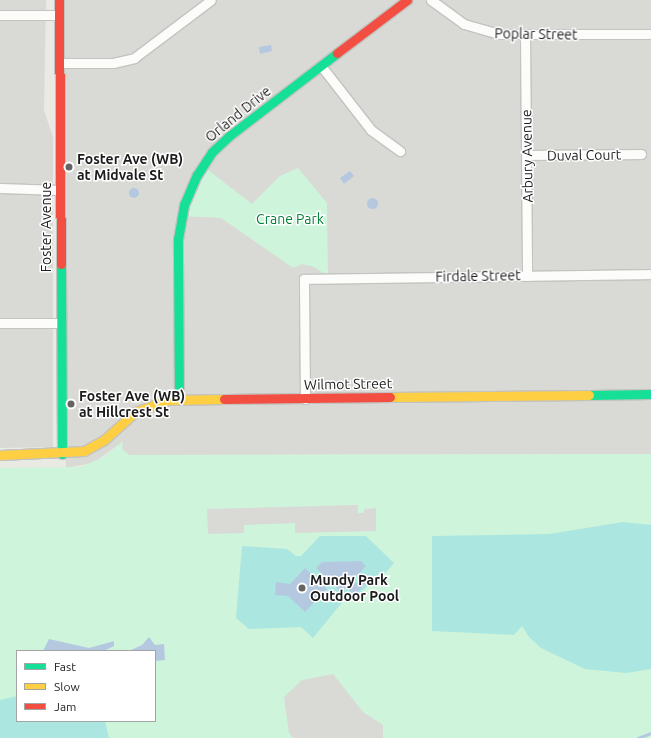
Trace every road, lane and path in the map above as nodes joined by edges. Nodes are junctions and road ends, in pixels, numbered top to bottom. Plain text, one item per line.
1 (59, 0) edge
2 (211, 0) edge
3 (407, 0) edge
4 (431, 0) edge
5 (0, 15) edge
6 (59, 15) junction
7 (651, 34) edge
8 (525, 36) junction
9 (60, 63) junction
10 (322, 67) junction
11 (400, 151) dead end
12 (641, 154) dead end
13 (527, 155) junction
14 (0, 188) edge
15 (60, 190) junction
16 (651, 274) edge
17 (527, 276) junction
18 (0, 323) edge
19 (61, 323) junction
20 (651, 394) edge
21 (305, 399) junction
22 (179, 400) junction
23 (62, 454) junction
24 (0, 455) edge

1 - 6 street, Foster Avenue
2 - 9 street
3 - 10 street, Orland Drive
4 - 8 street, Poplar Street
5 - 6 street
6 - 9 street, Foster Avenue
7 - 8 street, Poplar Street
8 - 13 street, Arbury Avenue
9 - 15 street, Foster Avenue
10 - 11 street
10 - 22 street, Orland Drive
12 - 13 street, Duval Court
13 - 17 street, Arbury Avenue
14 - 15 street
15 - 19 street, Foster Avenue
16 - 17 street, Firdale Street
17 - 21 street, Firdale Street
18 - 19 street
19 - 23 street, Foster Avenue
20 - 21 street, Wilmot Street
21 - 22 street, Wilmot Street
22 - 23 street, Wilmot Street
23 - 24 street, Wilmot Street

